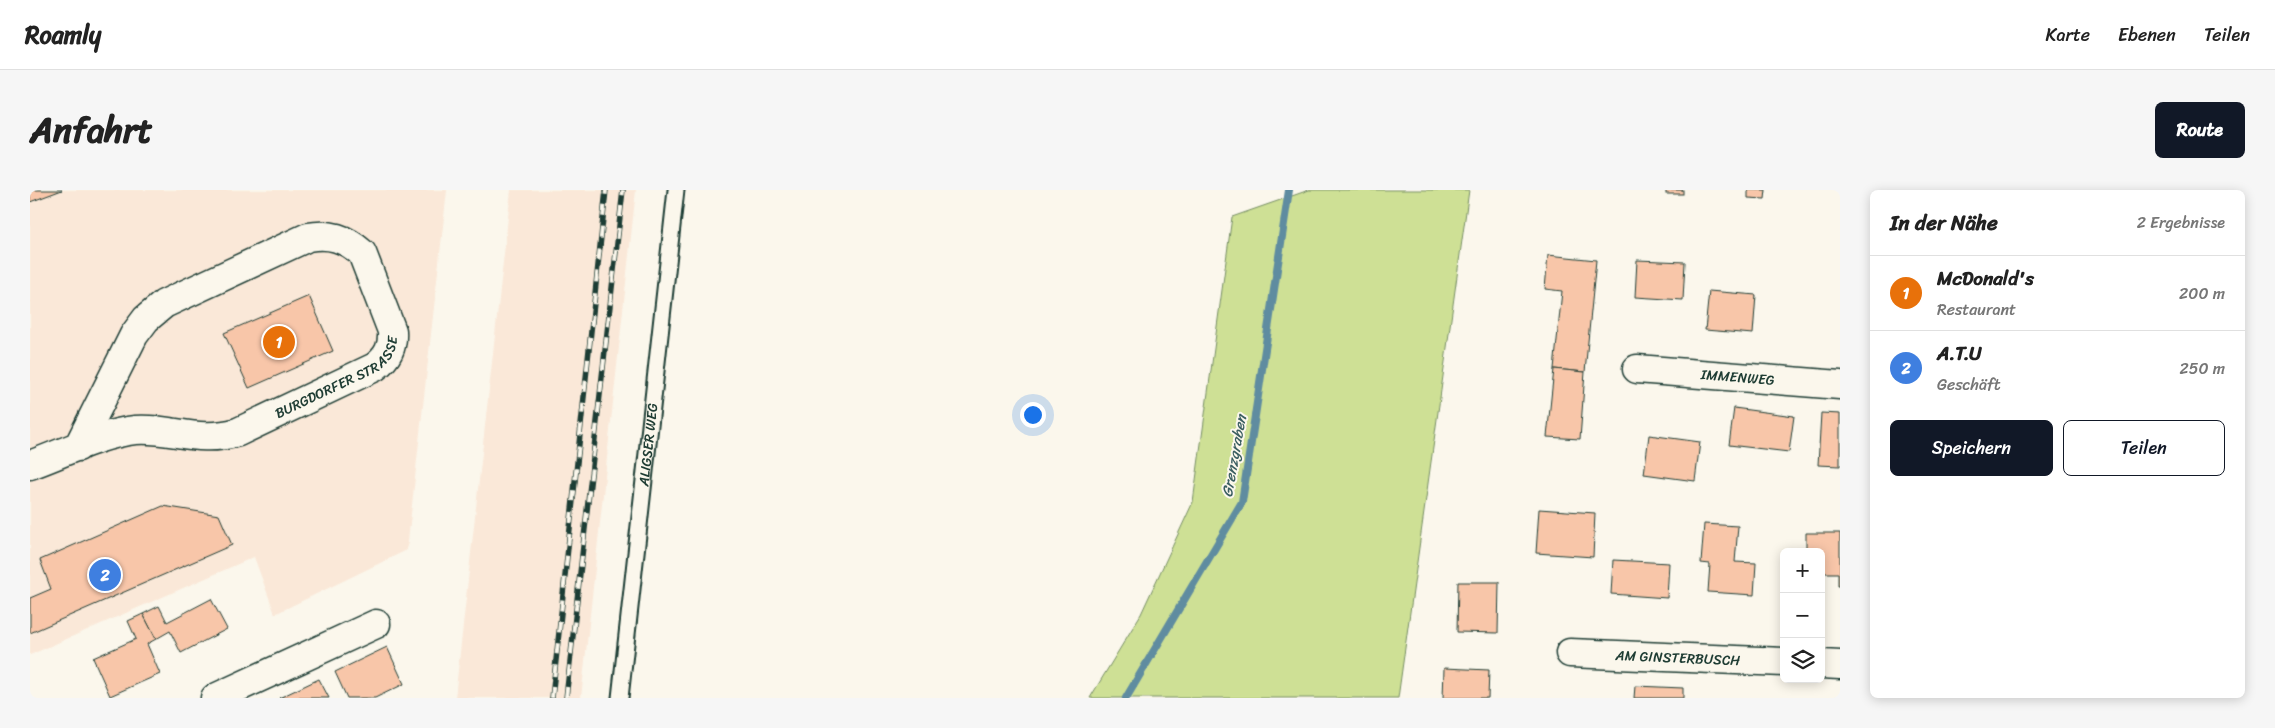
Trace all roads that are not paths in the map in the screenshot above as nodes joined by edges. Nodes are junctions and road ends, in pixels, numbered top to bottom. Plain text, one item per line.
1 (676, 190) edge
2 (1637, 369) dead end
3 (1840, 385) edge
4 (78, 447) junction
5 (30, 466) edge
6 (376, 624) dead end
7 (1570, 653) dead end
8 (1780, 662) edge
9 (1825, 664) edge
10 (1840, 665) edge
11 (215, 698) edge
12 (620, 698) edge

1 - 12 lane, ALIGSER WEG
2 - 3 street, IMMENWEG
4 - 4 street, BURGDORFER STRASSE
4 - 5 street, BURGDORFER STRASSE
6 - 11 street
7 - 8 street, AM GINSTERBUSCH
9 - 10 street

